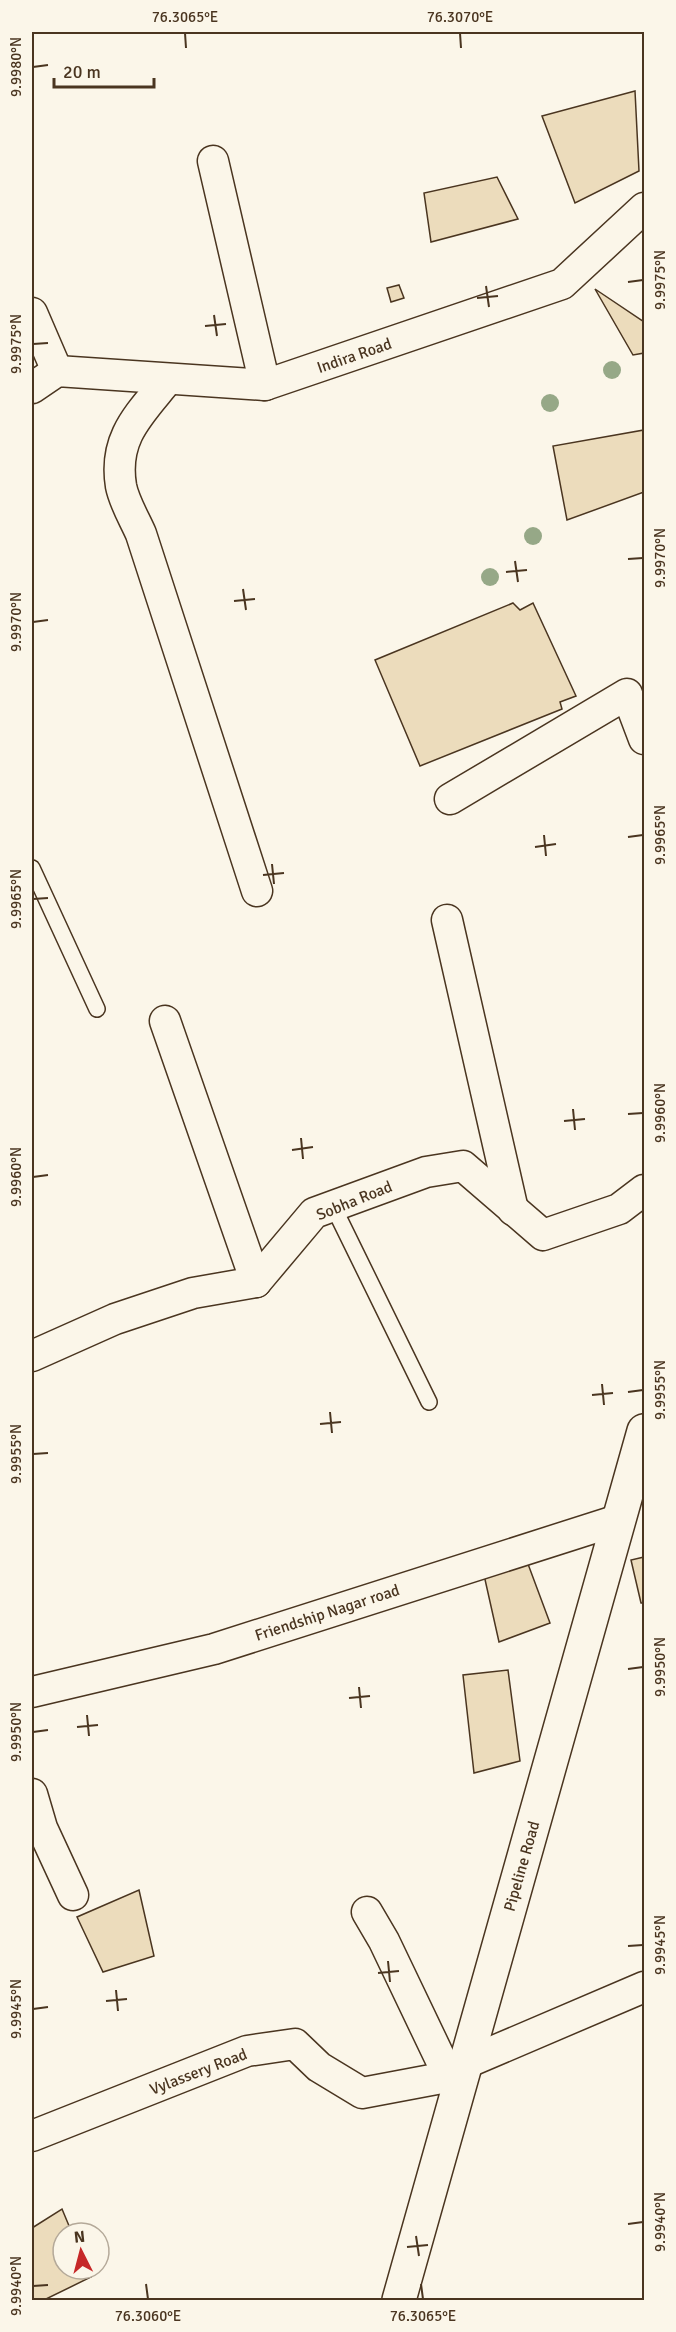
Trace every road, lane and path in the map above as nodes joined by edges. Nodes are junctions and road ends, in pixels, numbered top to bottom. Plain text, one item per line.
1 (213, 161) dead end
2 (645, 207) edge
3 (32, 312) edge
4 (57, 371) junction
5 (168, 379) junction
6 (265, 385) junction
7 (32, 388) edge
8 (636, 690) edge
9 (645, 739) edge
10 (450, 800) dead end
11 (32, 868) edge
12 (257, 891) dead end
13 (447, 920) dead end
14 (97, 1009) dead end
15 (165, 1021) dead end
16 (645, 1190) edge
17 (333, 1206) junction
18 (513, 1209) junction
19 (256, 1282) junction
20 (32, 1356) edge
21 (429, 1402) dead end
22 (645, 1431) edge
23 (618, 1520) junction
24 (32, 1692) edge
25 (32, 1794) edge
26 (37, 1832) edge
27 (73, 1895) dead end
28 (367, 1912) dead end
29 (645, 1987) edge
30 (459, 2072) junction
31 (32, 2136) edge
32 (399, 2301) edge

1 - 6 street
2 - 6 street, Indira Road
3 - 4 street
4 - 5 street, Indira Road
4 - 7 street
5 - 6 street, Indira Road
5 - 12 street
8 - 9 street
8 - 10 street
11 - 14 lane
13 - 18 street
15 - 19 street
16 - 18 street, Sobha Road
17 - 18 street, Sobha Road
17 - 19 street, Sobha Road
17 - 21 lane
19 - 20 street
22 - 23 street, Pipeline Road
23 - 24 street, Friendship Nagar road
23 - 30 street, Pipeline Road
25 - 26 street
26 - 27 street
28 - 30 street
29 - 30 street, Vylassery Road
30 - 31 street, Vylassery Road
30 - 32 street, Pipeline Road

